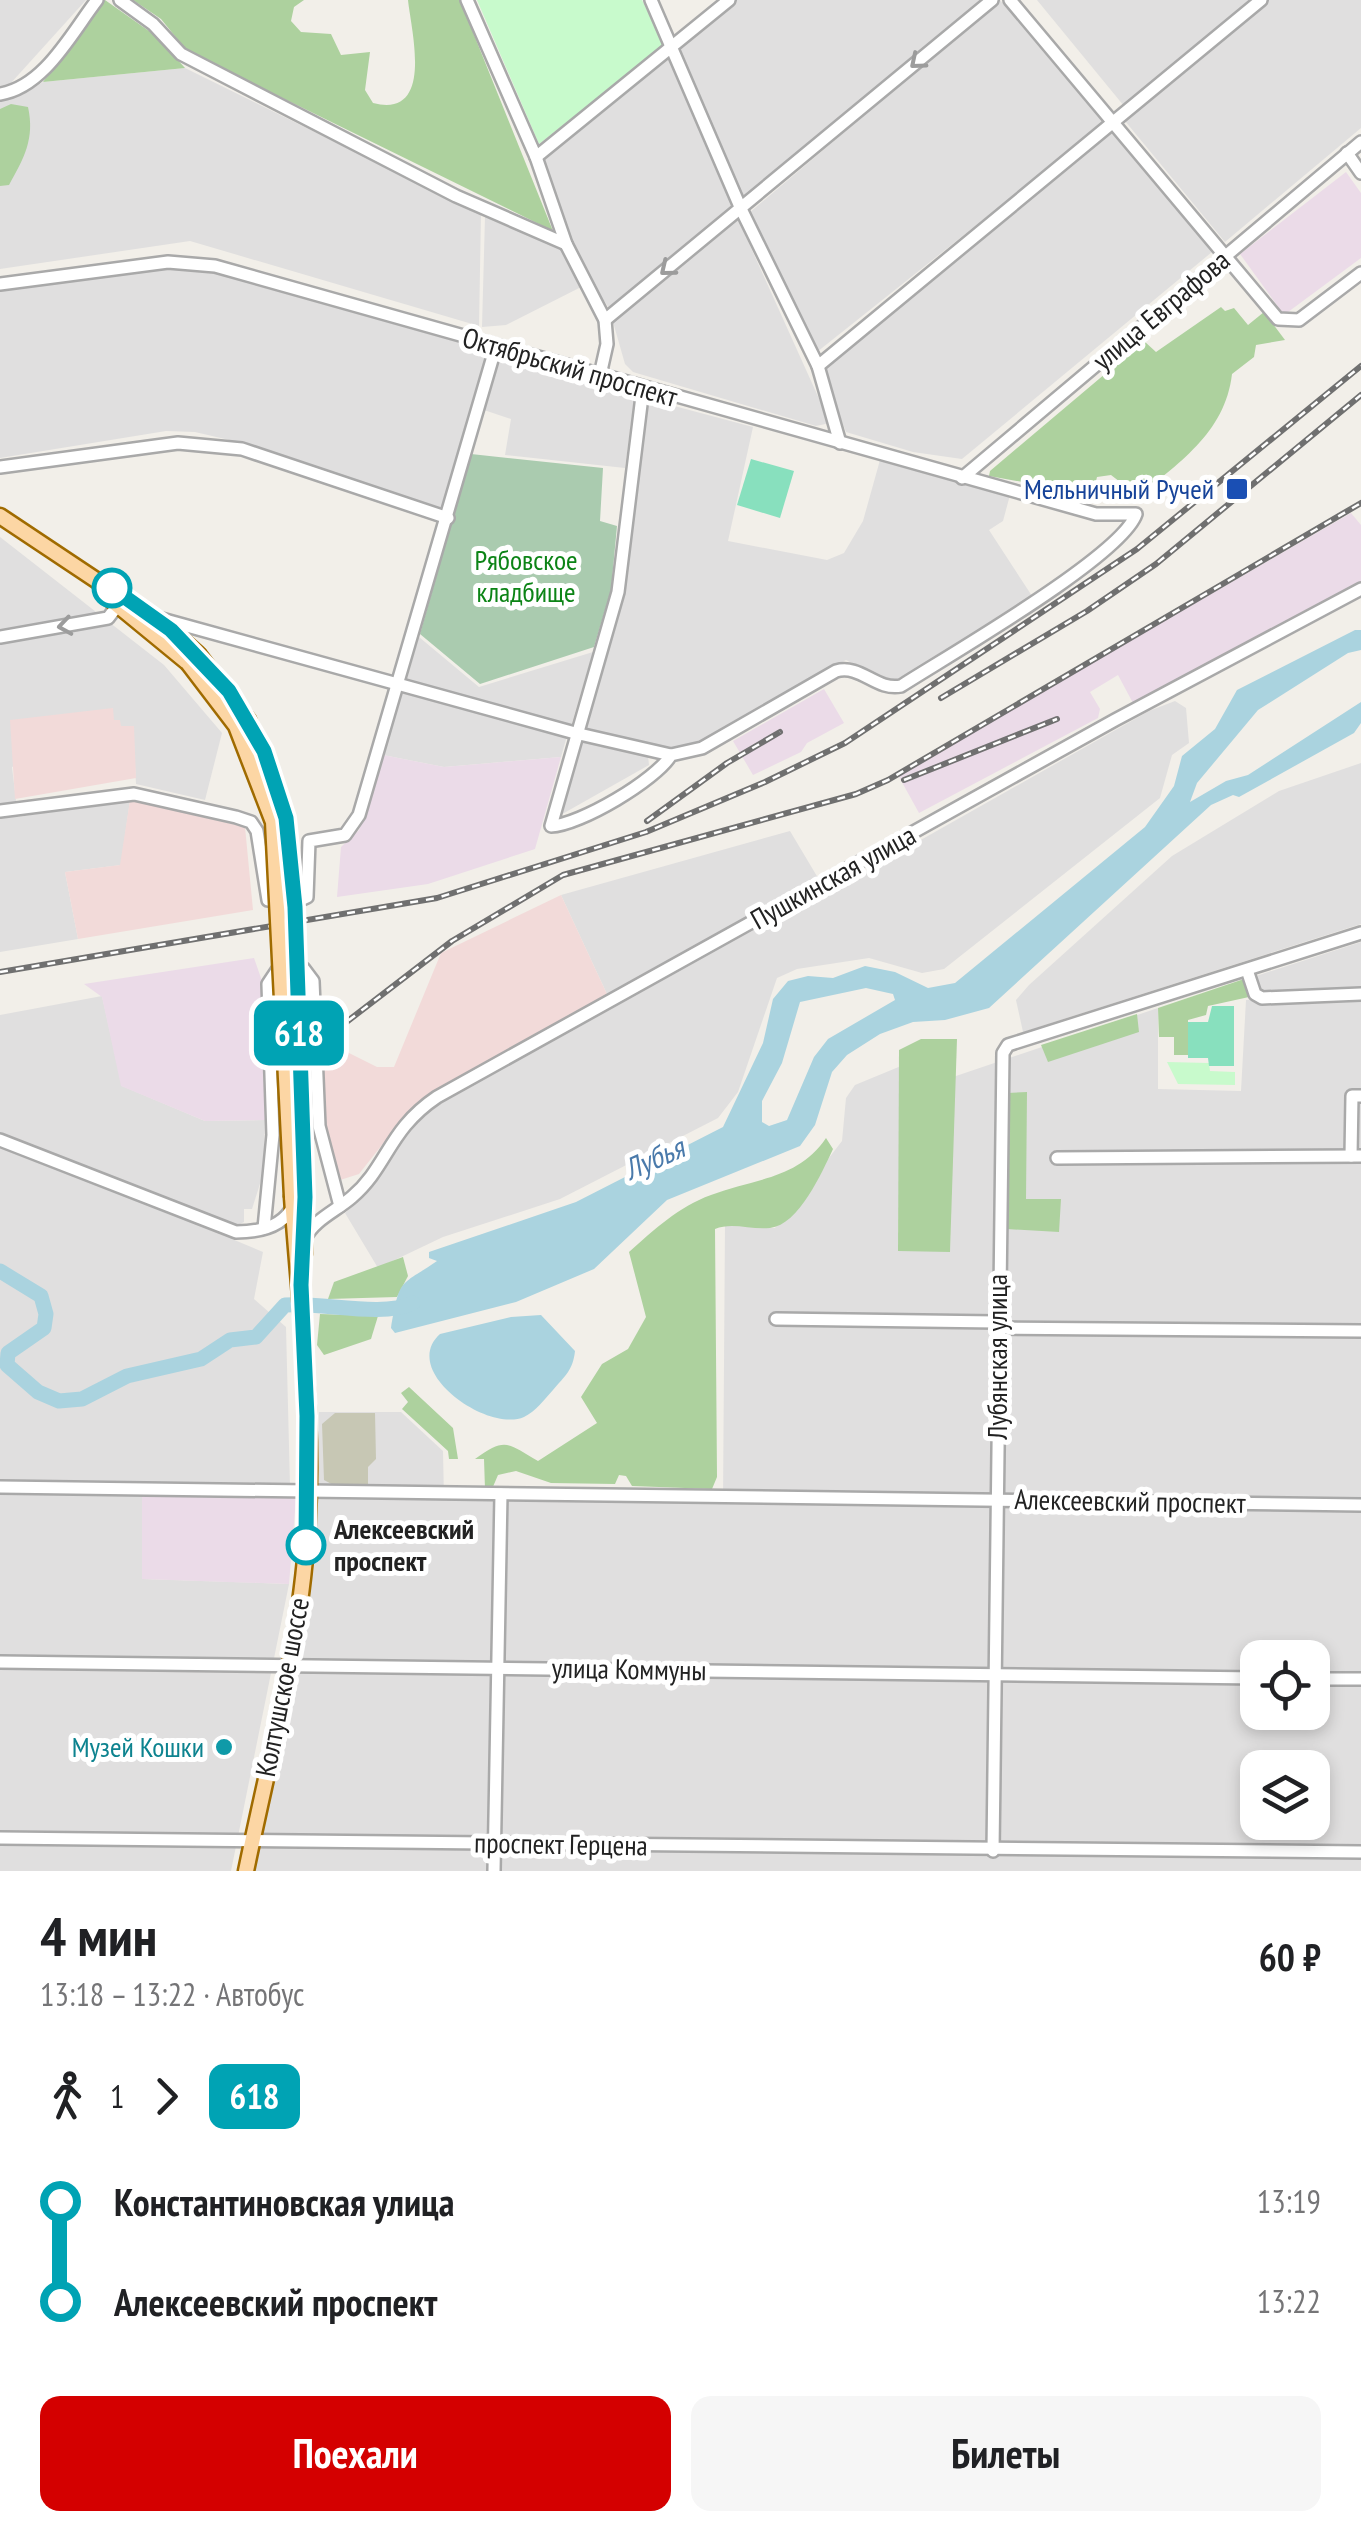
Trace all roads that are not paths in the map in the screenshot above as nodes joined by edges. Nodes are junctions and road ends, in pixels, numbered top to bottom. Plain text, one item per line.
1 (97, 0) edge
2 (120, 0) edge
3 (467, 0) edge
4 (651, 0) edge
5 (729, 0) edge
6 (992, 0) edge
7 (1010, 0) edge
8 (1261, 0) edge
9 (674, 48) junction
10 (0, 94) edge
11 (1116, 122) junction
12 (1361, 142) edge
13 (1347, 153) junction
14 (536, 157) junction
15 (1361, 173) edge
16 (741, 209) junction
17 (566, 244) junction
18 (1226, 255) junction
19 (1361, 273) edge
20 (0, 284) edge
21 (605, 320) junction
22 (496, 346) junction
23 (818, 366) junction
24 (600, 376) junction
25 (643, 388) junction
26 (840, 443) junction
27 (0, 467) edge
28 (962, 478) junction
29 (0, 516) edge
30 (448, 518) junction
31 (62, 558) junction
32 (1361, 589) edge
33 (111, 599) junction
34 (150, 616) junction
35 (208, 632) junction
36 (0, 637) edge
37 (193, 659) junction
38 (398, 685) junction
39 (575, 733) junction
40 (670, 755) junction
41 (0, 811) edge
42 (1361, 933) edge
43 (1247, 970) junction
44 (1361, 994) edge
45 (1361, 1096) edge
46 (0, 1140) edge
47 (1356, 1156) edge
48 (1057, 1158) dead end
49 (297, 1200) junction
50 (340, 1206) junction
51 (264, 1228) junction
52 (300, 1238) junction
53 (776, 1319) dead end
54 (996, 1325) junction
55 (1361, 1331) edge
56 (0, 1486) edge
57 (309, 1493) junction
58 (501, 1494) junction
59 (998, 1498) junction
60 (1361, 1505) edge
61 (0, 1662) edge
62 (288, 1664) junction
63 (500, 1668) junction
64 (995, 1674) junction
65 (1240, 1678) edge
66 (1330, 1678) edge
67 (1361, 1679) edge
68 (0, 1838) edge
69 (252, 1840) junction
70 (494, 1843) junction
71 (992, 1851) junction
72 (1361, 1852) edge
73 (246, 1871) edge
74 (494, 1871) edge

1 - 10 street
2 - 17 street
3 - 14 street
4 - 9 street
5 - 9 street
6 -> 16 street
7 - 11 street
8 - 11 street
9 - 14 street
9 - 16 street
11 - 18 street
11 - 23 street
12 - 13 street, улица Евграфова
13 - 15 street
13 - 18 street, улица Евграфова
14 - 17 street
16 -> 21 street
16 - 23 street
17 - 21 street
18 - 19 street
18 - 28 street, улица Евграфова
20 - 22 street, Октябрьский проспект
21 - 24 street
22 - 24 street, Октябрьский проспект
22 - 30 street
23 - 26 street
24 - 25 street, Октябрьский проспект
25 - 26 street, Октябрьский проспект
25 - 39 street
26 - 28 street, Октябрьский проспект
27 - 30 street
28 - 40 street, Октябрьский проспект
29 - 31 main road
30 - 38 street
31 - 33 main road
31 - 34 main road
32 - 50 street, Пушкинская улица
33 -> 36 street
33 - 37 main road
34 - 35 street
34 - 37 main road
35 - 37 street
35 - 38 street
37 - 49 main road, bridge
38 - 39 street
38 - 41 street
39 - 40 street
39 - 40 street
42 - 43 street
43 - 44 street
43 - 54 street, Лубянская улица
45 - 47 street
46 - 51 street
47 - 48 street
49 - 50 street
49 - 51 street
49 - 52 main road
50 - 51 street
50 - 52 street, Пушкинская улица
51 - 52 street
52 - 57 main road, Колтушское шоссе
53 - 54 street
54 - 55 street
54 - 59 street, Лубянская улица
56 - 57 street, Алексеевский проспект
57 - 58 street, Алексеевский проспект
57 - 62 main road, Колтушское шоссе
58 - 59 street, Алексеевский проспект
58 - 63 street
59 - 60 street, Алексеевский проспект
59 - 64 street, Лубянская улица
61 - 62 street, улица Коммуны
62 - 63 street, улица Коммуны
62 - 69 main road, Колтушское шоссе
63 - 64 street, улица Коммуны
63 - 70 street
64 - 65 street, улица Коммуны
64 - 71 street, Лубянская улица
66 - 67 street
68 - 69 street, проспект Герцена
69 - 70 street, проспект Герцена
69 - 73 main road, Колтушское шоссе
70 - 71 street, проспект Герцена
70 - 74 street
71 - 72 street, проспект Герцена

